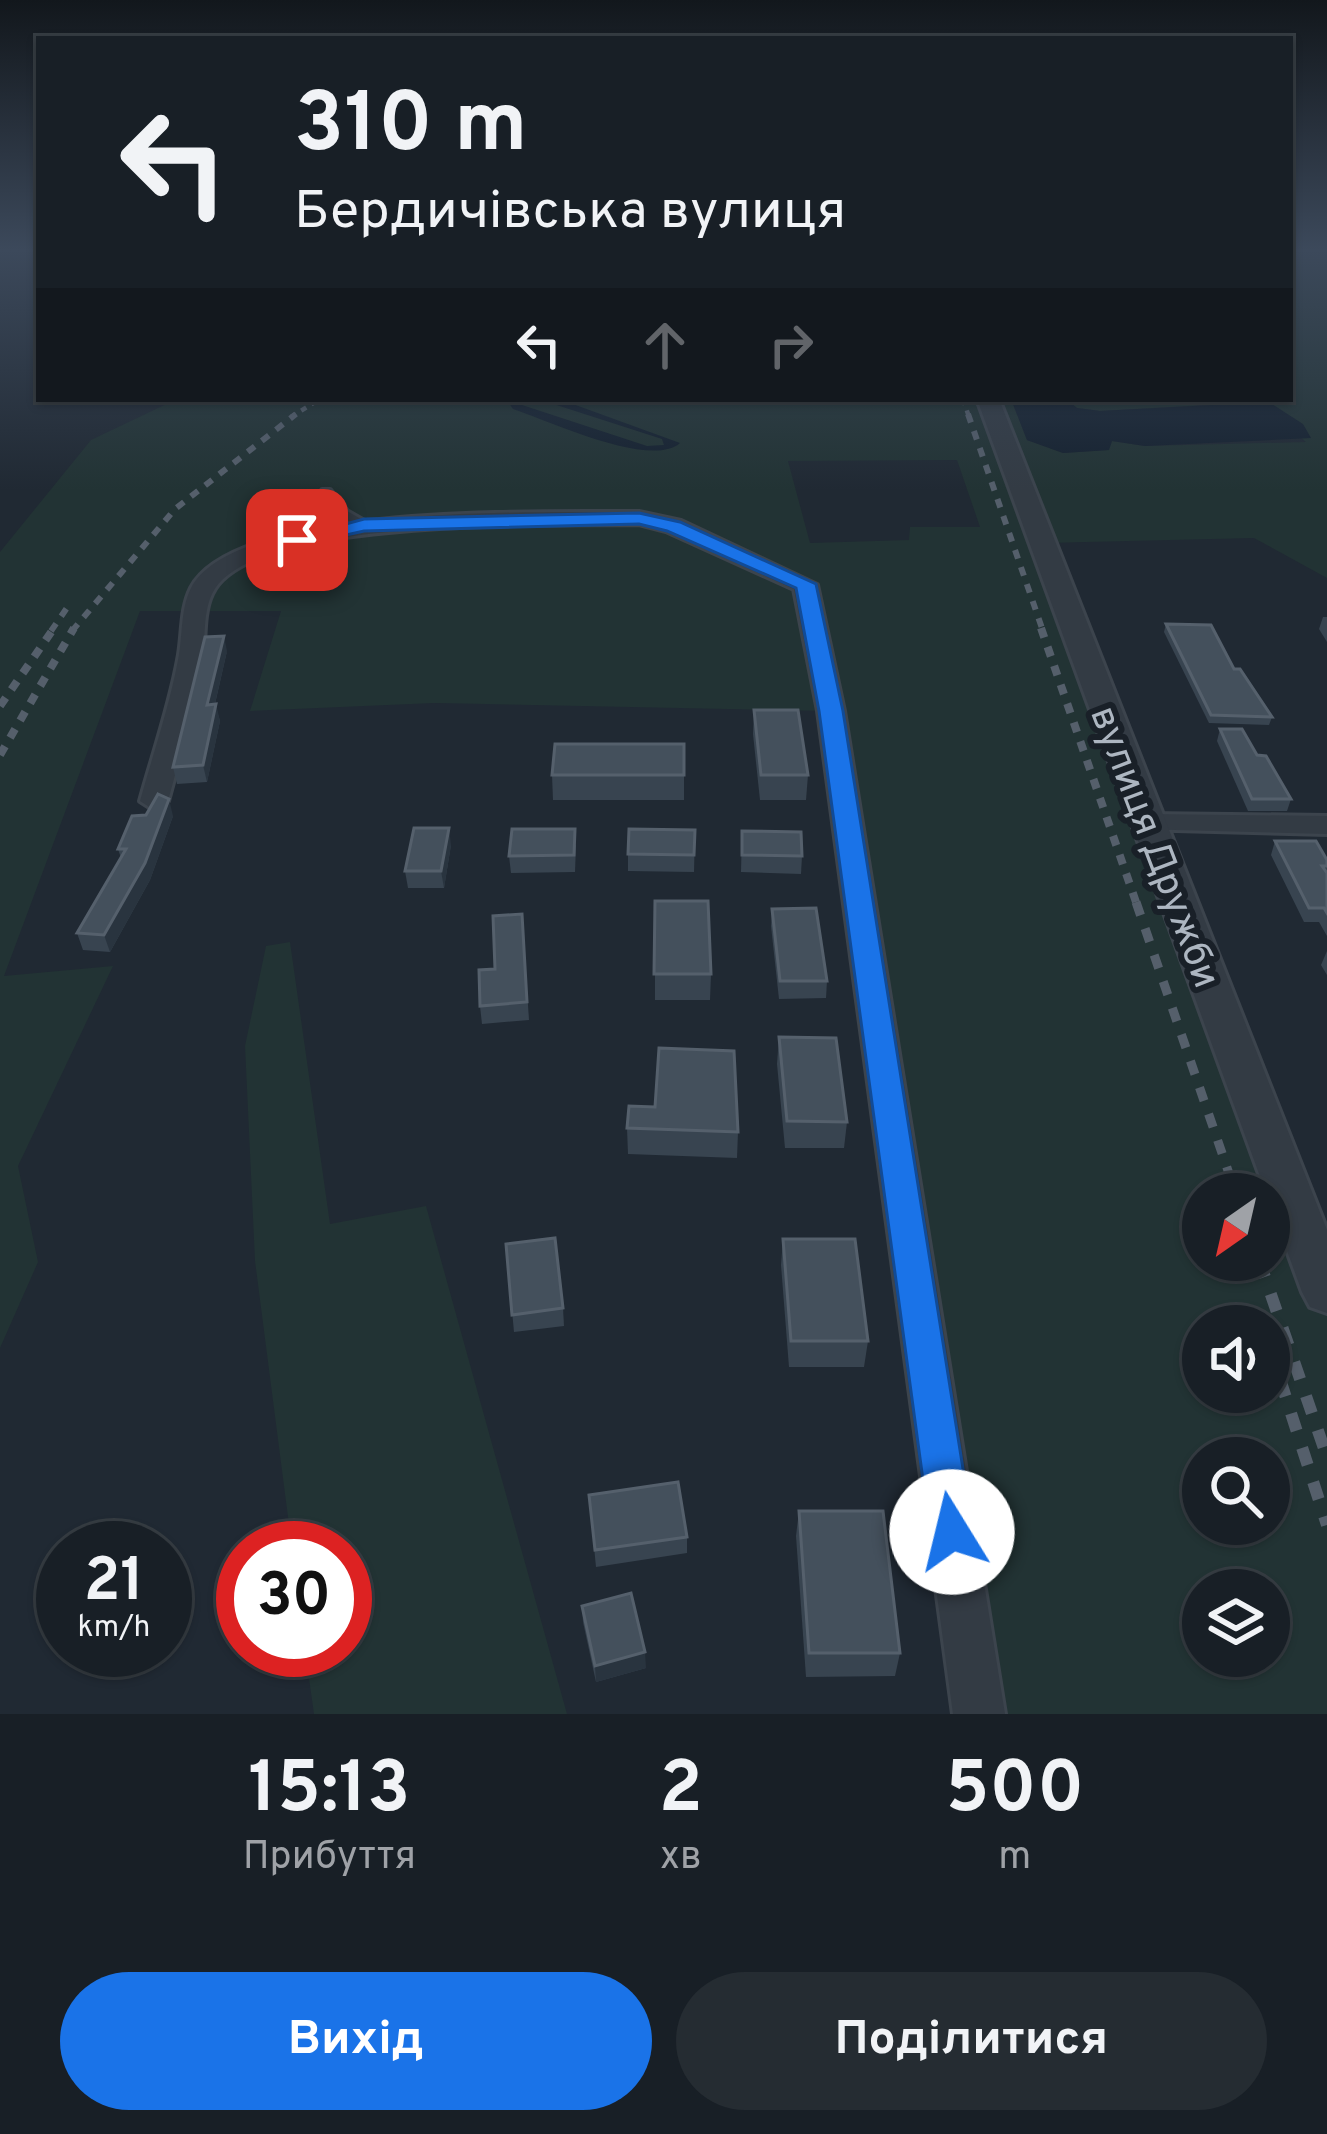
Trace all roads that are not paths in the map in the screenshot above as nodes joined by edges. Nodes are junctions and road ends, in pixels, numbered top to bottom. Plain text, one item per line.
1 (989, 402) edge
2 (326, 492) dead end
3 (364, 525) junction
4 (154, 801) edge
5 (1147, 823) junction
6 (1327, 825) edge
7 (1327, 1292) edge
8 (979, 1714) edge

1 - 5 street, вулиця Дружби
2 - 3 lane
3 - 4 street
3 - 8 street
5 - 6 street
5 - 7 street, вулиця Дружби

